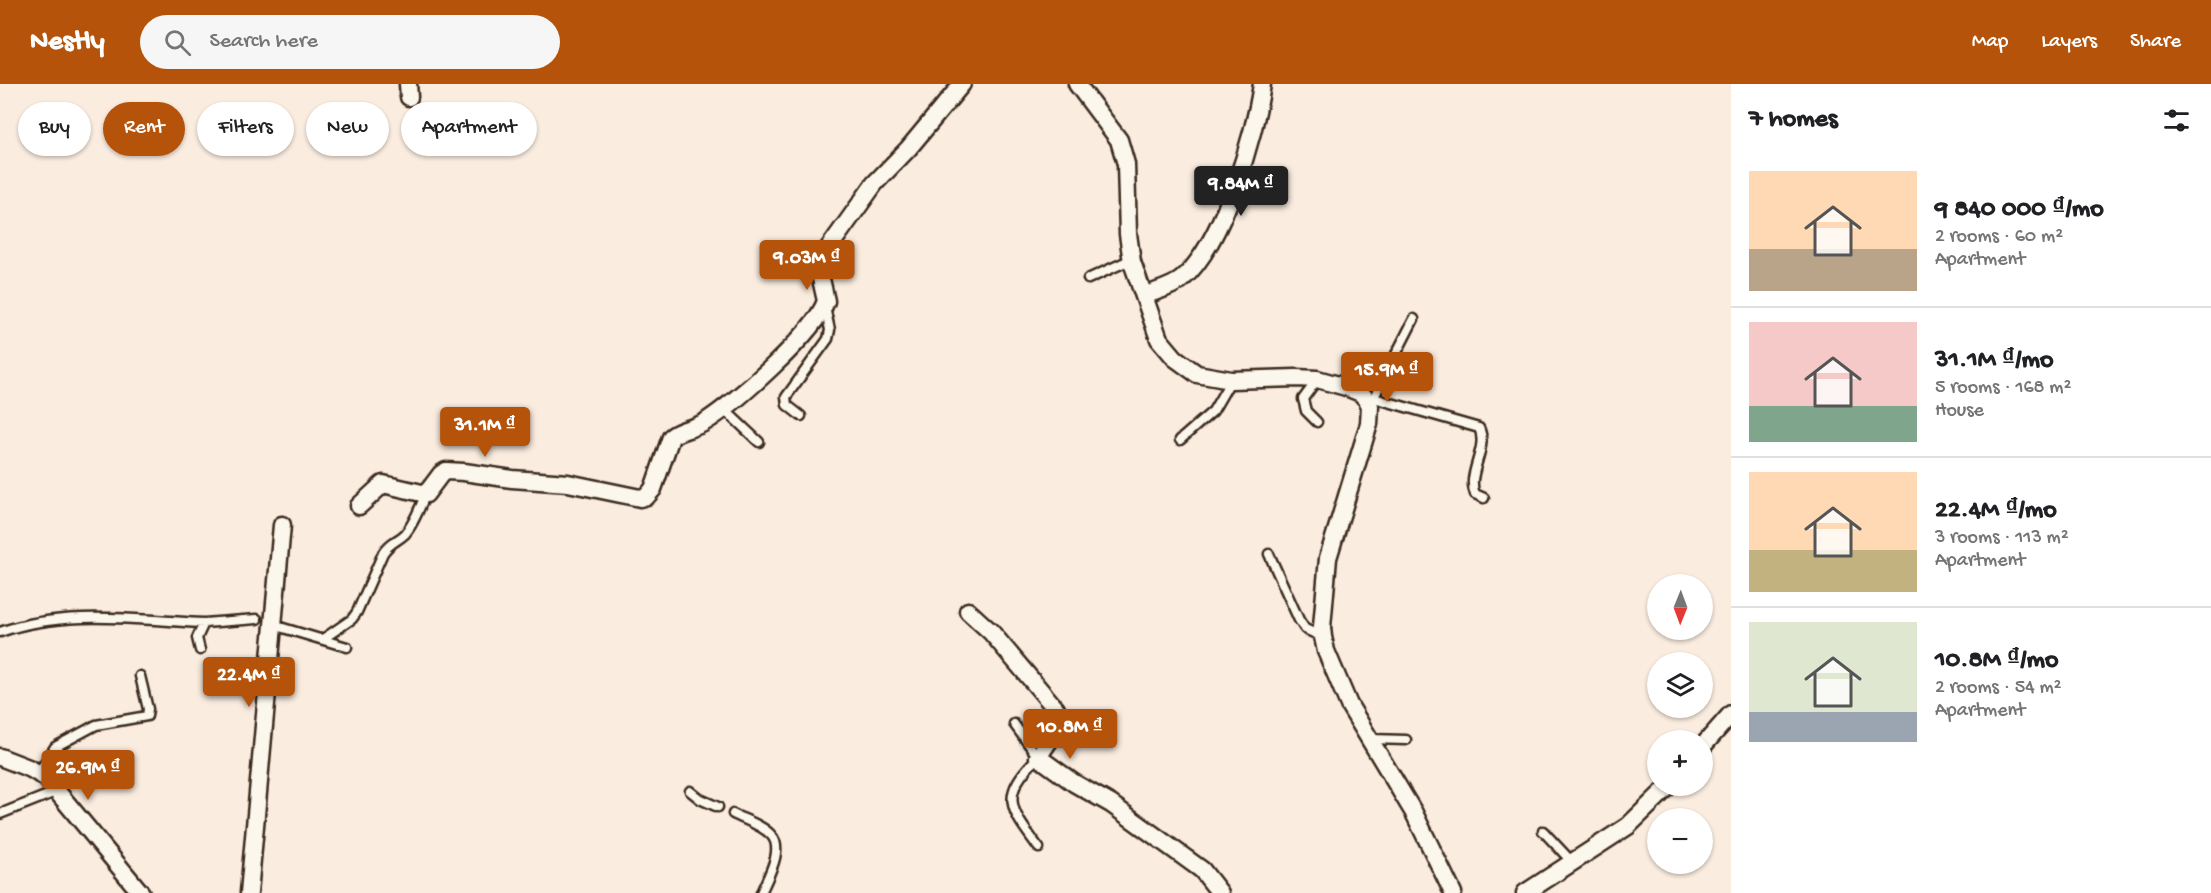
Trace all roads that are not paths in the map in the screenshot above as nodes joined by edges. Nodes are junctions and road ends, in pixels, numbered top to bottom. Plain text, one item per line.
1 (962, 84) edge
2 (1077, 84) edge
3 (1262, 84) edge
4 (1132, 259) junction
5 (1088, 279) dead end
6 (1144, 296) junction
7 (824, 307) junction
8 (1414, 319) dead end
9 (1317, 379) junction
10 (1231, 380) junction
11 (1372, 402) junction
12 (723, 408) junction
13 (801, 416) dead end
14 (1317, 422) dead end
15 (1180, 440) dead end
16 (759, 442) dead end
17 (426, 494) junction
18 (1484, 498) dead end
19 (359, 506) dead end
20 (282, 525) dead end
21 (1269, 554) dead end
22 (968, 611) dead end
23 (267, 620) junction
24 (204, 623) junction
25 (0, 632) edge
26 (1323, 637) junction
27 (322, 639) junction
28 (347, 647) dead end
29 (200, 650) dead end
30 (140, 676) dead end
31 (1731, 714) edge
32 (1014, 724) dead end
33 (1713, 734) edge
34 (1368, 739) junction
35 (1406, 740) dead end
36 (0, 757) edge
37 (1038, 757) junction
38 (38, 773) junction
39 (58, 791) junction
40 (690, 791) dead end
41 (1659, 796) edge
42 (718, 807) dead end
43 (0, 814) edge
44 (733, 814) dead end
45 (1543, 831) dead end
46 (1039, 848) dead end
47 (1572, 862) junction
48 (141, 893) edge
49 (249, 893) edge
50 (761, 893) edge
51 (1220, 893) edge
52 (1453, 893) edge
53 (1525, 893) edge

1 - 7 street
2 - 4 street
3 - 6 street
4 - 5 lane
4 - 6 street
6 - 10 street
7 - 12 street
7 - 13 lane
8 - 11 lane
9 - 10 street
9 - 11 street
9 - 14 lane
10 - 15 lane
11 - 18 lane
11 - 26 street
12 - 16 lane
12 - 17 street
17 - 19 street
17 - 27 lane
20 - 23 street
21 - 26 lane
22 - 37 street
23 - 24 lane
23 - 27 lane
23 - 49 street
24 - 25 lane
24 - 29 lane
26 - 34 street
27 - 28 lane
30 - 38 lane
31 - 33 street
32 - 37 lane
34 - 35 lane
34 - 52 street
36 - 38 street
37 - 46 lane
37 - 51 street
38 - 39 street
39 - 43 lane
39 - 48 street
40 - 42 lane
41 - 47 street
44 - 50 lane
45 - 47 lane
47 - 53 street

